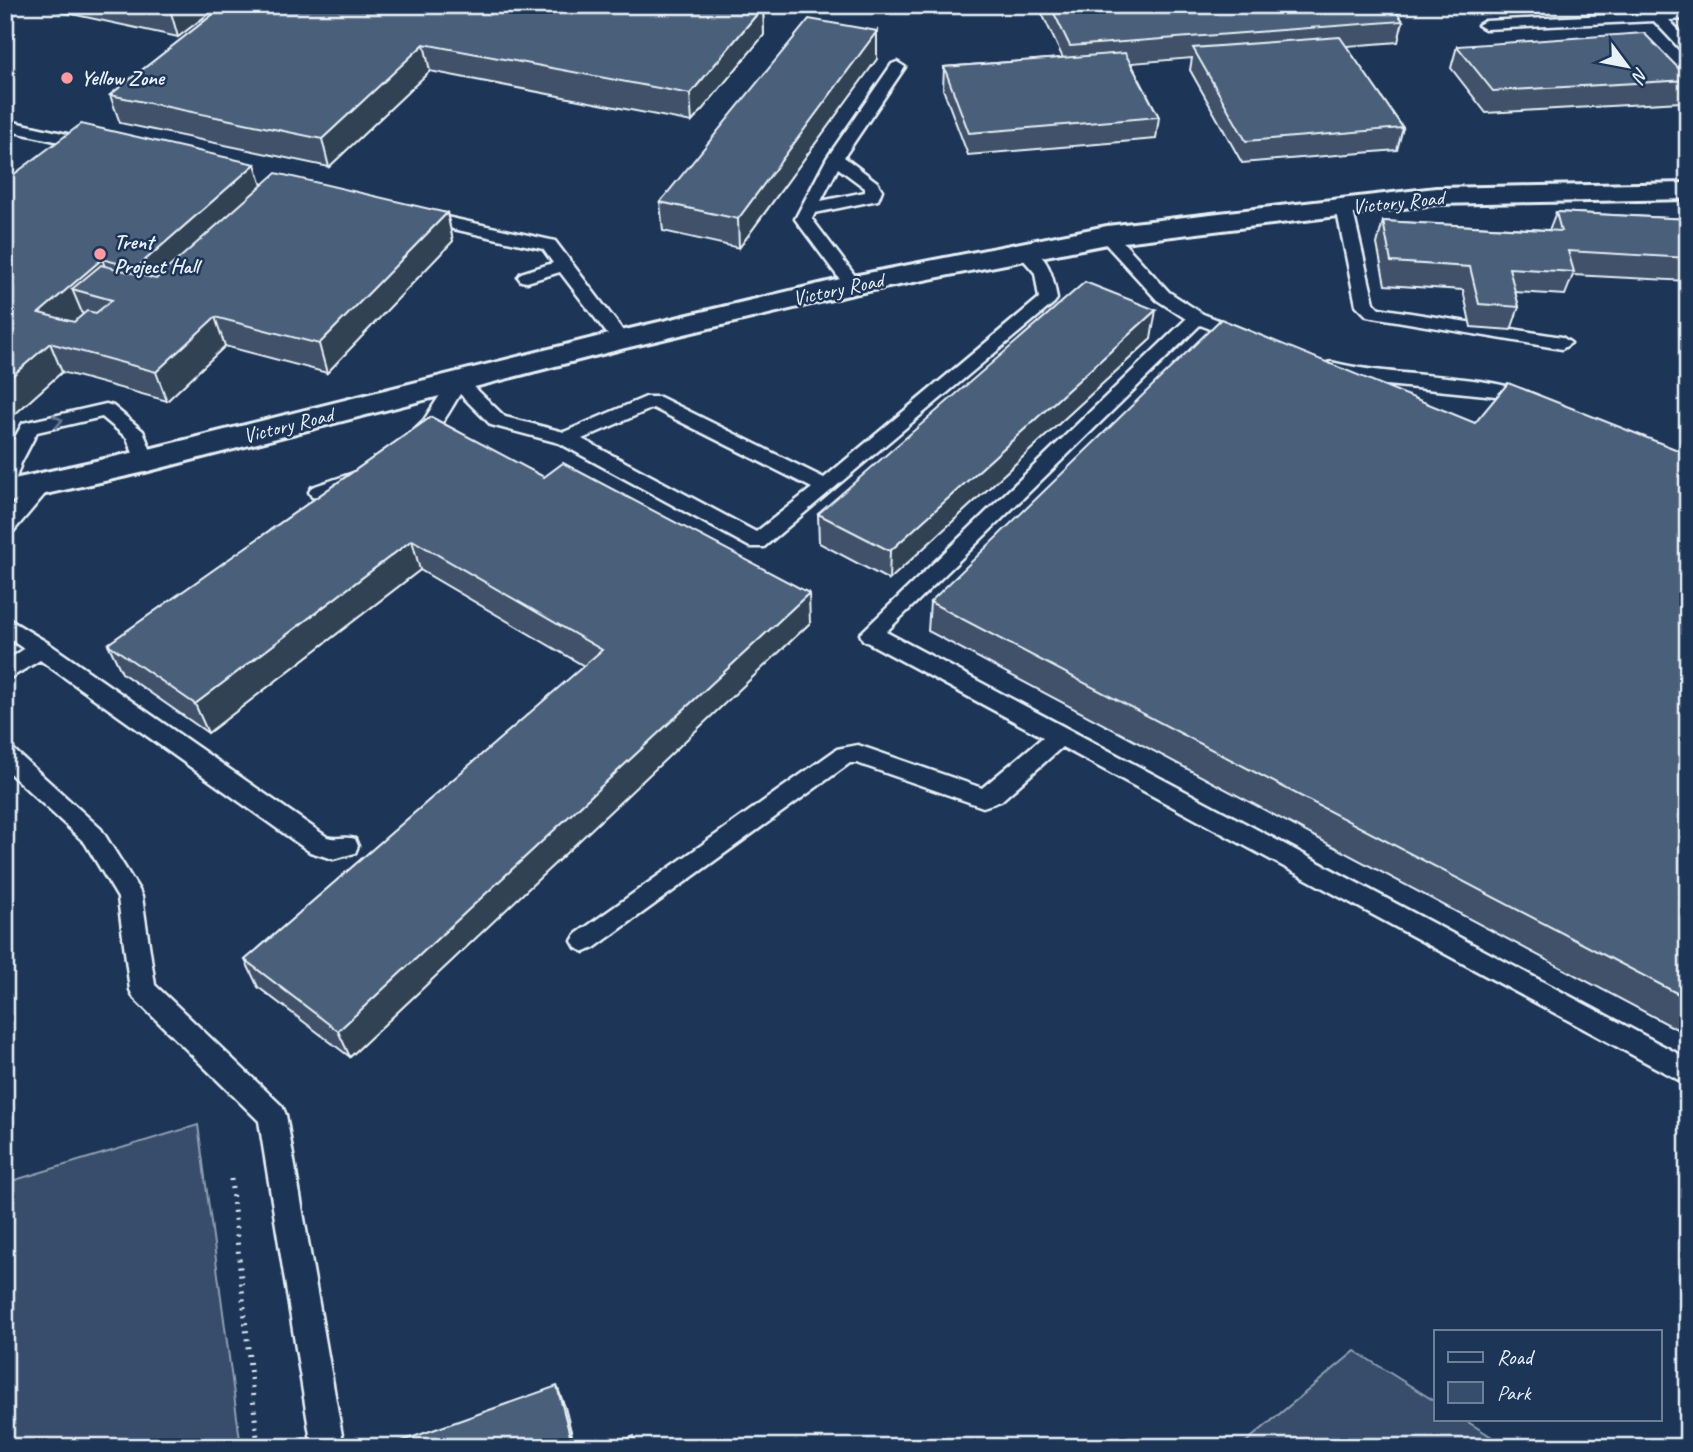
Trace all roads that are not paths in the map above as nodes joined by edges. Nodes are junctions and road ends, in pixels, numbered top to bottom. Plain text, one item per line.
1 (1653, 11) edge
2 (1688, 15) edge
3 (1485, 25) dead end
4 (1688, 49) edge
5 (897, 68) dead end
6 (5, 125) edge
7 (81, 142) junction
8 (107, 148) edge
9 (59, 158) edge
10 (835, 158) junction
11 (1688, 191) edge
12 (1344, 207) junction
13 (808, 209) junction
14 (402, 212) edge
15 (1107, 235) junction
16 (1025, 251) junction
17 (564, 265) junction
18 (527, 277) dead end
19 (853, 285) junction
20 (1198, 318) junction
21 (621, 340) junction
22 (1562, 343) dead end
23 (1265, 345) edge
24 (1318, 365) edge
25 (458, 382) junction
26 (1548, 406) edge
27 (566, 439) junction
28 (395, 456) edge
29 (145, 461) junction
30 (377, 473) edge
31 (43, 483) junction
32 (5, 485) edge
33 (826, 487) junction
34 (5, 492) edge
35 (319, 492) edge
36 (5, 527) edge
37 (5, 625) edge
38 (40, 649) junction
39 (5, 673) edge
40 (1060, 736) junction
41 (5, 755) edge
42 (346, 846) dead end
43 (585, 941) dead end
44 (1688, 1073) edge
45 (328, 1447) edge

1 - 2 lane
1 - 3 lane
1 - 4 lane
5 - 10 lane
6 - 7 lane
7 - 8 lane
7 - 9 lane
10 - 13 lane
10 - 13 lane
11 - 12 street, Victory Road
12 - 15 street, Victory Road
12 - 22 lane
13 - 19 lane
14 - 17 lane
15 - 16 street, Victory Road
15 - 20 lane
16 - 19 street, Victory Road
16 - 33 lane
17 - 18 lane
17 - 21 lane
19 - 21 street, Victory Road
20 - 23 lane
20 - 40 lane
21 - 25 street, Victory Road
24 - 26 lane
25 - 27 lane
25 - 28 lane
25 - 29 street, Victory Road
27 - 33 lane
27 - 33 lane
29 - 31 street, Victory Road
32 -> 29 lane
30 - 35 lane
31 - 34 street, Victory Road
31 - 36 lane
37 - 38 lane
38 - 39 lane
38 - 42 lane
40 - 43 lane
40 - 44 lane
41 - 45 lane

